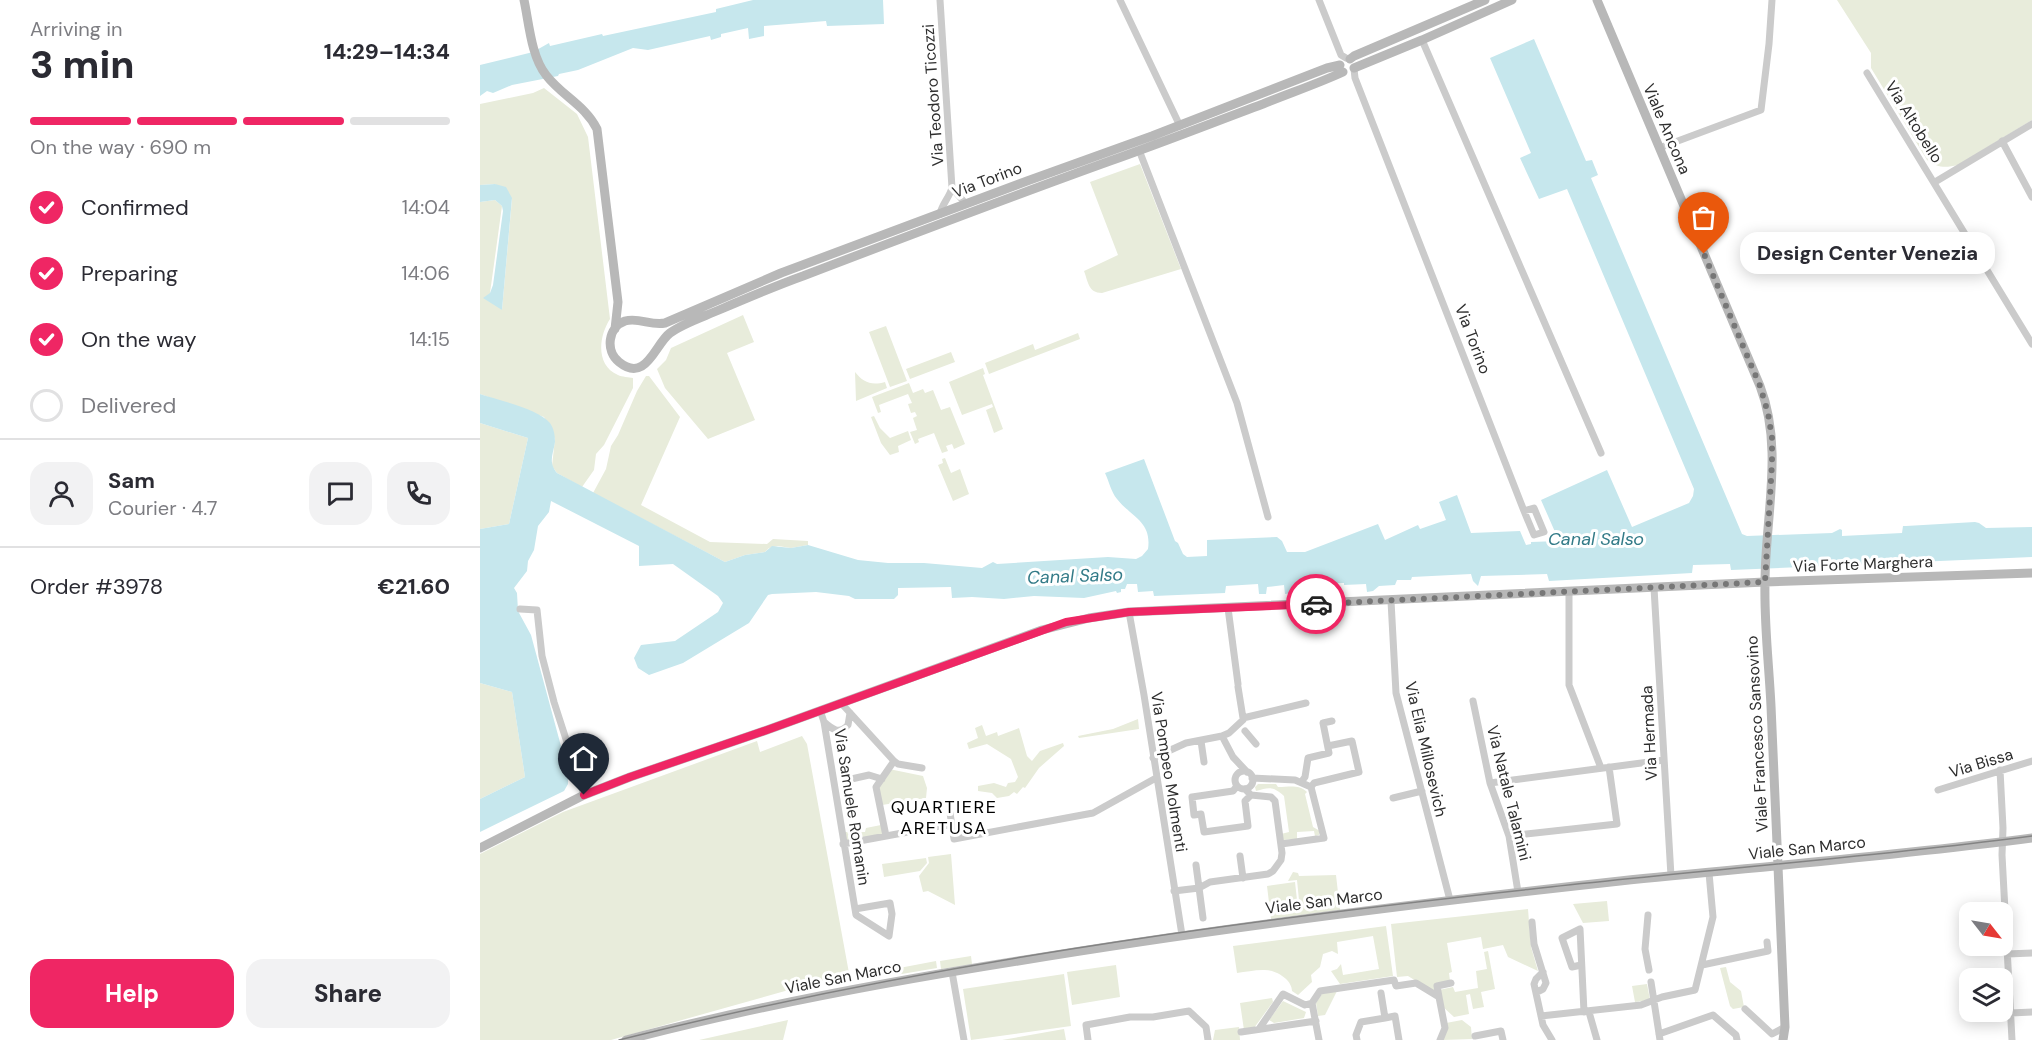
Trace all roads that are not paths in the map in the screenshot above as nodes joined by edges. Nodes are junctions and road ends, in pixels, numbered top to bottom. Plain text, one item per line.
1 (524, 0) edge
2 (940, 0) edge
3 (1120, 0) edge
4 (1319, 0) edge
5 (1485, 0) edge
6 (1512, 0) edge
7 (1597, 0) edge
8 (1772, 0) edge
9 (1422, 40) junction
10 (1349, 67) junction
11 (1867, 73) dead end
12 (2032, 124) edge
13 (1180, 126) junction
14 (2002, 141) junction
15 (1659, 148) junction
16 (1139, 150) junction
17 (1935, 182) junction
18 (952, 188) junction
19 (2032, 197) edge
20 (966, 204) junction
21 (940, 214) junction
22 (618, 302) junction
23 (635, 320) junction
24 (647, 324) junction
25 (615, 329) junction
26 (2030, 334) edge
27 (2032, 344) edge
28 (657, 347) junction
29 (1601, 453) dead end
30 (1524, 511) dead end
31 (1268, 517) dead end
32 (2032, 573) edge
33 (1765, 578) junction
34 (1654, 588) junction
35 (1569, 592) junction
36 (1391, 601) junction
37 (1228, 608) junction
38 (520, 609) dead end
39 (1129, 612) junction
40 (1473, 701) dead end
41 (841, 703) junction
42 (1306, 703) dead end
43 (820, 710) junction
44 (850, 713) junction
45 (1243, 717) junction
46 (1332, 721) dead end
47 (824, 722) junction
48 (1245, 731) dead end
49 (1222, 736) junction
50 (1201, 741) junction
51 (1256, 744) dead end
52 (1329, 750) junction
53 (1233, 757) junction
54 (1153, 758) junction
55 (1664, 760) junction
56 (894, 761) junction
57 (2032, 761) edge
58 (1204, 762) dead end
59 (1605, 767) junction
60 (922, 768) dead end
61 (2000, 770) junction
62 (1249, 775) junction
63 (1156, 778) junction
64 (882, 779) junction
65 (847, 780) dead end
66 (1302, 781) junction
67 (1236, 782) junction
68 (1490, 783) junction
69 (1311, 787) junction
70 (1938, 790) dead end
71 (1422, 791) junction
72 (1248, 792) junction
73 (584, 795) junction
74 (1392, 798) dead end
75 (950, 813) dead end
76 (951, 824) junction
77 (886, 836) junction
78 (1509, 836) junction
79 (2032, 838) edge
80 (2002, 842) junction
81 (843, 844) junction
82 (1281, 844) junction
83 (480, 848) edge
84 (1240, 856) dead end
85 (1196, 865) dead end
86 (1778, 867) junction
87 (1709, 873) junction
88 (1671, 876) junction
89 (1243, 878) junction
90 (1199, 888) junction
91 (1174, 891) junction
92 (1518, 892) junction
93 (1450, 900) junction
94 (2005, 902) edge
95 (855, 909) junction
96 (1648, 915) dead end
97 (1203, 918) dead end
98 (1532, 922) dead end
99 (1182, 935) junction
100 (1767, 942) dead end
101 (2032, 953) edge
102 (2013, 954) edge
103 (1581, 965) junction
104 (1702, 965) junction
105 (1649, 970) dead end
106 (951, 972) junction
107 (1651, 982) dead end
108 (1451, 983) dead end
109 (1381, 993) dead end
110 (1438, 997) junction
111 (1654, 1000) junction
112 (1312, 1003) junction
113 (1744, 1009) dead end
114 (1586, 1012) junction
115 (2032, 1012) edge
116 (2013, 1013) edge
117 (1541, 1016) junction
118 (1385, 1018) junction
119 (1316, 1021) junction
120 (2011, 1022) edge
121 (1785, 1027) junction
122 (1259, 1029) junction
123 (1241, 1032) dead end
124 (1475, 1036) dead end
125 (1659, 1037) edge
126 (626, 1040) edge
127 (964, 1040) edge
128 (1089, 1040) edge
129 (1208, 1040) edge
130 (1319, 1040) edge
131 (1357, 1040) edge
132 (1399, 1040) edge
133 (1440, 1040) edge
134 (1503, 1040) edge
135 (1552, 1040) edge
136 (1597, 1040) edge
137 (1737, 1040) edge
138 (1785, 1040) edge
139 (2012, 1040) edge

1 - 22 street
2 - 18 street, Via Teodoro Ticozzi
3 - 13 street
4 - 10 street
5 - 10 street, Via Torino
6 - 9 street, Via Torino
7 - 15 street, Viale Ancona
8 - 15 street
9 - 10 street, Via Torino
9 - 29 street
10 - 13 street, Via Torino
10 - 16 street, Via Torino
10 - 30 street, Via Torino
11 - 17 street, Via Altobello
12 - 14 street, Via Altobello
13 - 20 street, Via Torino
14 - 17 street, Via Altobello
14 - 19 street
15 - 33 street, Viale Ancona
16 - 28 street, Via Torino
16 - 31 street
17 - 26 street
18 - 20 street, Via Teodoro Ticozzi
18 - 21 street, Via Teodoro Ticozzi
20 - 21 street, Via Torino
21 - 24 street, Via Torino
22 - 23 street
22 - 25 street
23 - 24 street, Via Torino
23 - 25 street
24 - 28 street
25 - 28 street, Via Torino
26 - 27 street
32 - 33 street, Via Forte Marghera
33 - 34 street, Via Forte Marghera
33 - 86 street, Viale Francesco Sansovino
34 - 35 street, Via Forte Marghera
34 - 55 street, Via Hermada
35 - 36 street, Via Forte Marghera
35 - 59 street
36 - 37 street, Via Forte Marghera
36 - 71 street, Via Elia Millosevich
37 - 39 street, Via Forte Marghera
37 - 45 street
38 - 73 street
39 - 41 street, Via Forte Marghera
39 - 54 street, Via Pompeo Molmenti
40 - 68 street, Via Natale Talamini
41 - 43 street, Via Forte Marghera
41 - 44 street
42 - 45 street
43 - 47 street, Via Samuele Romanin
43 - 73 street, Via Forte Marghera
44 - 47 street
44 - 56 street
45 - 49 street
46 - 52 street
47 - 81 street, Via Samuele Romanin
48 - 51 street
49 - 50 street
49 - 53 street
50 - 54 street
50 - 58 street
52 - 66 street
52 - 69 street
53 - 62 street
53 - 67 street
54 - 63 street, Via Pompeo Molmenti
55 - 59 street
55 - 88 street, Via Hermada
56 - 60 street
56 - 64 street
57 - 61 street, Via Bissa
59 - 68 street
59 - 78 street
61 - 70 street, Via Bissa
61 - 80 street
62 - 66 street
62 - 67 street
62 - 72 street
63 - 76 street
63 - 91 street, Via Pompeo Molmenti
64 - 65 street
64 - 77 street
66 - 69 street
67 - 72 street
67 - 72 street
68 - 78 street, Via Natale Talamini
69 - 82 street
71 - 74 street
71 - 93 street, Via Elia Millosevich
72 - 82 street
73 - 83 street, Via Forte Marghera
75 - 76 street
76 - 77 street
77 - 81 street
78 - 92 street, Via Natale Talamini
79 - 80 street, Viale San Marco
80 - 86 street, Viale San Marco
80 - 94 street
81 - 95 street, Via Samuele Romanin
82 - 89 street
84 - 89 street
85 - 90 street
86 - 87 street, Viale San Marco
86 - 121 street, Viale Francesco Sansovino
87 - 88 street, Viale San Marco
87 - 104 street
88 - 92 street, Viale San Marco
89 - 90 street
90 - 91 street
90 - 97 street
91 - 99 street, Via Pompeo Molmenti
92 - 93 street, Viale San Marco
93 - 99 street, Viale San Marco
95 - 95 street, Via Samuele Romanin
96 - 105 street
98 - 117 street
99 - 106 street, Viale San Marco
100 - 104 street
101 - 102 street
103 - 103 street
103 - 114 street
104 - 111 street
106 - 126 street, Viale San Marco
106 - 127 street
107 - 111 street
108 - 110 street
109 - 118 street
110 - 112 street
110 - 133 street
111 - 114 street
111 - 125 street
112 - 119 street
112 - 122 street
113 - 121 street
114 - 117 street
114 - 136 street
115 - 116 street
117 - 135 street
118 - 131 street
118 - 132 street
119 - 122 street
119 - 130 street
120 - 139 street
121 - 138 street, Viale Francesco Sansovino
122 - 123 street
124 - 134 street
125 - 137 street
128 - 129 street

